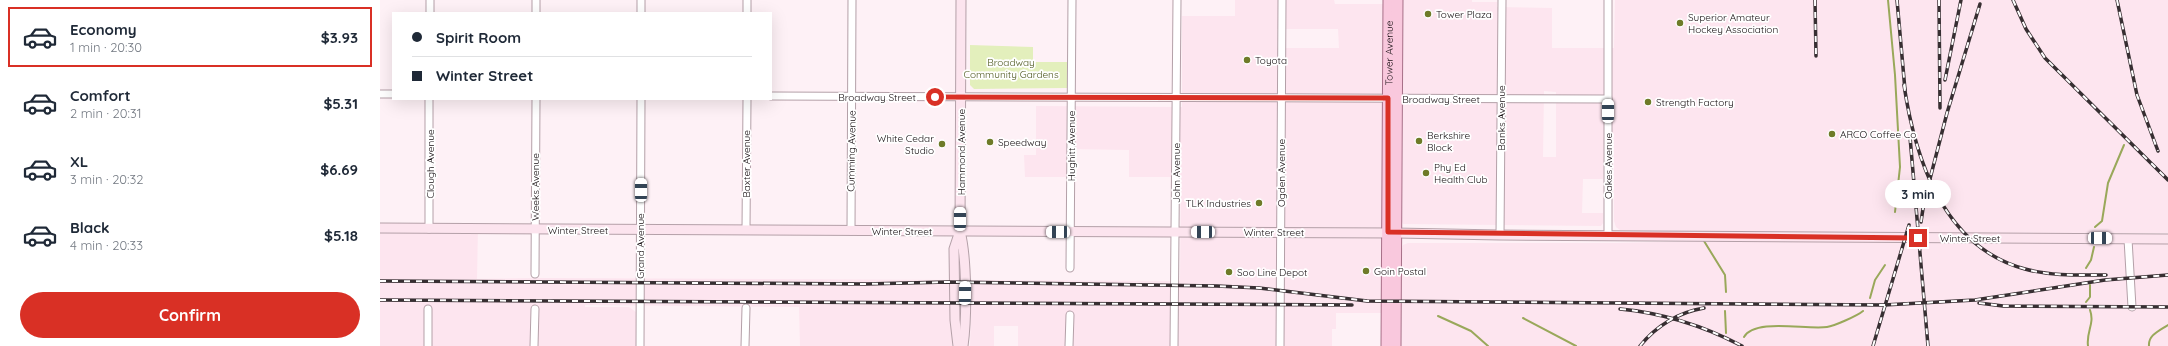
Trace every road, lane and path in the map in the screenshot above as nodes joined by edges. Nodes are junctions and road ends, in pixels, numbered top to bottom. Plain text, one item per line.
1 (430, 0) edge
2 (536, 0) edge
3 (641, 0) edge
4 (747, 0) edge
5 (852, 0) edge
6 (961, 0) edge
7 (1072, 0) edge
8 (1177, 0) edge
9 (1282, 0) edge
10 (1389, 0) edge
11 (1397, 0) edge
12 (1502, 0) edge
13 (1608, 0) edge
14 (430, 12) edge
15 (536, 12) edge
16 (641, 12) edge
17 (747, 12) edge
18 (380, 94) edge
19 (392, 94) edge
20 (772, 96) edge
21 (961, 96) junction
22 (852, 97) junction
23 (1071, 97) junction
24 (1176, 98) junction
25 (1282, 98) junction
26 (1392, 98) junction
27 (1501, 99) junction
28 (1608, 99) junction
29 (429, 100) edge
30 (536, 100) edge
31 (641, 100) edge
32 (747, 100) edge
33 (380, 228) edge
34 (429, 229) junction
35 (535, 229) junction
36 (641, 230) junction
37 (746, 230) junction
38 (850, 231) junction
39 (960, 231) junction
40 (1070, 232) junction
41 (1176, 232) junction
42 (1281, 232) junction
43 (1392, 232) junction
44 (1500, 235) junction
45 (1608, 235) junction
46 (2128, 239) junction
47 (2168, 239) edge
48 (1070, 268) dead end
49 (535, 274) dead end
50 (2132, 306) dead end
51 (746, 308) dead end
52 (428, 309) dead end
53 (535, 309) dead end
54 (1070, 315) dead end
55 (428, 346) edge
56 (534, 346) edge
57 (640, 346) edge
58 (745, 346) edge
59 (958, 346) edge
60 (963, 346) edge
61 (1069, 346) edge
62 (1174, 346) edge
63 (1280, 346) edge
64 (1387, 346) edge
65 (1395, 346) edge

1 - 14 street
2 - 15 street
3 - 16 street
4 - 17 street
5 - 22 street, Cumming Avenue
6 - 21 street, Hammond Avenue
7 - 23 street, Hughitt Avenue
8 - 24 street, John Avenue
9 - 25 street, Ogden Avenue
10 - 26 main road, Tower Avenue
11 - 26 main road, Tower Avenue
12 - 27 street, Banks Avenue
13 - 28 street, Oakes Avenue
18 - 19 street
20 - 22 street, Broadway Street
21 - 22 street, Broadway Street
21 - 23 street, Broadway Street
21 - 39 street, Hammond Avenue
22 - 38 street, Cumming Avenue
23 - 24 street, Broadway Street
23 - 40 street, Hughitt Avenue
24 - 25 street, Broadway Street
24 - 41 street, John Avenue
25 - 26 street, Broadway Street
25 - 42 street, Ogden Avenue
26 - 27 street, Broadway Street
26 - 43 main road, Tower Avenue
27 - 28 street, Broadway Street
27 - 44 street, Banks Avenue
28 - 45 street, Oakes Avenue
29 - 34 street, Clough Avenue
30 - 35 street, Weeks Avenue
31 - 36 street, Grand Avenue
32 - 37 street, Baxter Avenue
33 - 34 street, Winter Street
34 - 35 street, Winter Street
35 - 36 street, Winter Street
35 - 49 street, Weeks Avenue
36 - 37 street, Winter Street
36 - 57 street, Grand Avenue
37 - 38 street, Winter Street
38 - 39 street, Winter Street
39 - 40 street, Winter Street
39 - 59 street, Hammond Avenue
39 - 60 street, Hammond Avenue
40 - 41 street, Winter Street
40 - 48 street, Hughitt Avenue
41 - 42 street, Winter Street
41 - 62 street, John Avenue
42 - 43 street, Winter Street
42 - 63 street, Ogden Avenue
43 - 44 street, Winter Street
43 - 64 main road, Tower Avenue
43 - 65 main road, Tower Avenue
44 - 45 street, Winter Street
45 - 46 street, Winter Street
46 - 47 street, Winter Street
46 - 50 street
51 - 58 street
52 - 55 street
53 - 56 street
54 - 61 street

